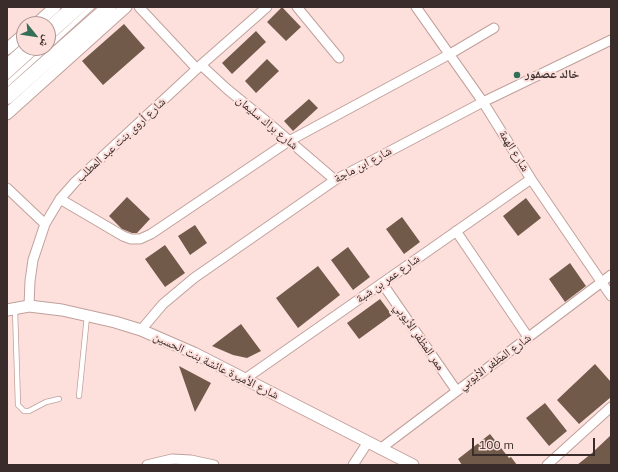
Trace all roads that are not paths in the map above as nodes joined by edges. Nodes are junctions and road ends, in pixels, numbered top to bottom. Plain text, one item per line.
1 (55, 7) edge
2 (74, 7) edge
3 (85, 7) edge
4 (92, 7) edge
5 (109, 7) edge
6 (126, 7) edge
7 (139, 7) edge
8 (267, 7) edge
9 (296, 7) edge
10 (416, 7) edge
11 (45, 16) edge
12 (56, 23) edge
13 (494, 28) dead end
14 (56, 33) edge
15 (56, 40) edge
16 (611, 40) edge
17 (16, 41) edge
18 (7, 49) edge
19 (450, 54) junction
20 (19, 56) edge
21 (30, 56) edge
22 (38, 56) edge
23 (339, 58) dead end
24 (7, 66) edge
25 (199, 67) junction
26 (7, 77) edge
27 (7, 84) edge
28 (7, 97) edge
29 (483, 102) junction
30 (7, 114) edge
31 (289, 141) junction
32 (531, 179) junction
33 (335, 180) junction
34 (7, 188) edge
35 (60, 200) junction
36 (45, 224) junction
37 (456, 231) junction
38 (611, 275) edge
39 (382, 283) junction
40 (602, 283) junction
41 (611, 296) edge
42 (29, 306) junction
43 (11, 308) edge
44 (87, 315) junction
45 (141, 330) junction
46 (528, 337) junction
47 (245, 379) junction
48 (456, 390) junction
49 (79, 396) dead end
50 (60, 399) dead end
51 (611, 407) edge
52 (368, 442) junction
53 (380, 449) junction
54 (147, 465) edge
55 (214, 465) edge
56 (354, 465) edge
57 (413, 465) edge
58 (547, 465) edge

1 - 11 street
2 - 12 highway
3 - 14 lane
4 - 15 lane
5 - 28 highway
6 - 30 street
7 - 25 street, شارع براك سليمان
8 - 25 street, شارع أروى بنت عبد المطلب
9 - 23 street
10 - 19 street, شارع الهمة
13 - 19 street
16 - 29 street, شارع ابن ماجة
17 - 18 street
19 - 29 street, شارع الهمة
19 - 31 street
20 - 24 highway
21 - 26 lane
22 - 27 lane
25 - 31 street, شارع براك سليمان
25 - 35 street, شارع أروى بنت عبد المطلب
29 - 32 street, شارع الهمة
29 - 33 street, شارع ابن ماجة
31 - 33 street, شارع براك سليمان
31 - 35 street
32 - 37 street, شارع عمر بن شبة
32 - 40 street, شارع الهمة
33 - 45 street, شارع ابن ماجة
34 - 36 street
35 - 36 street, شارع أروى بنت عبد المطلب
36 - 42 street, شارع أروى بنت عبد المطلب
37 - 39 street, شارع عمر بن شبة
37 - 46 street
38 - 40 street, شارع المظفر الأيوبي
39 - 47 street, شارع عمر بن شبة
39 - 48 street, ممر المظفر الأيوبي
40 - 41 street, شارع الهمة
40 - 46 street, شارع المظفر الأيوبي
42 - 43 street, شارع الأميرة عائشة بنت الحسين
42 - 44 street, شارع الأميرة عائشة بنت الحسين
43 - 50 lane
44 - 45 street, شارع الأميرة عائشة بنت الحسين
44 - 49 lane
45 - 47 street, شارع الأميرة عائشة بنت الحسين
46 - 48 street, شارع المظفر الأيوبي
47 - 52 street, شارع الأميرة عائشة بنت الحسين
48 - 53 street, شارع المظفر الأيوبي
51 - 58 street
52 - 53 street, شارع الأميرة عائشة بنت الحسين
52 - 56 street
53 - 57 street, شارع الأميرة عائشة بنت الحسين
54 - 55 street

